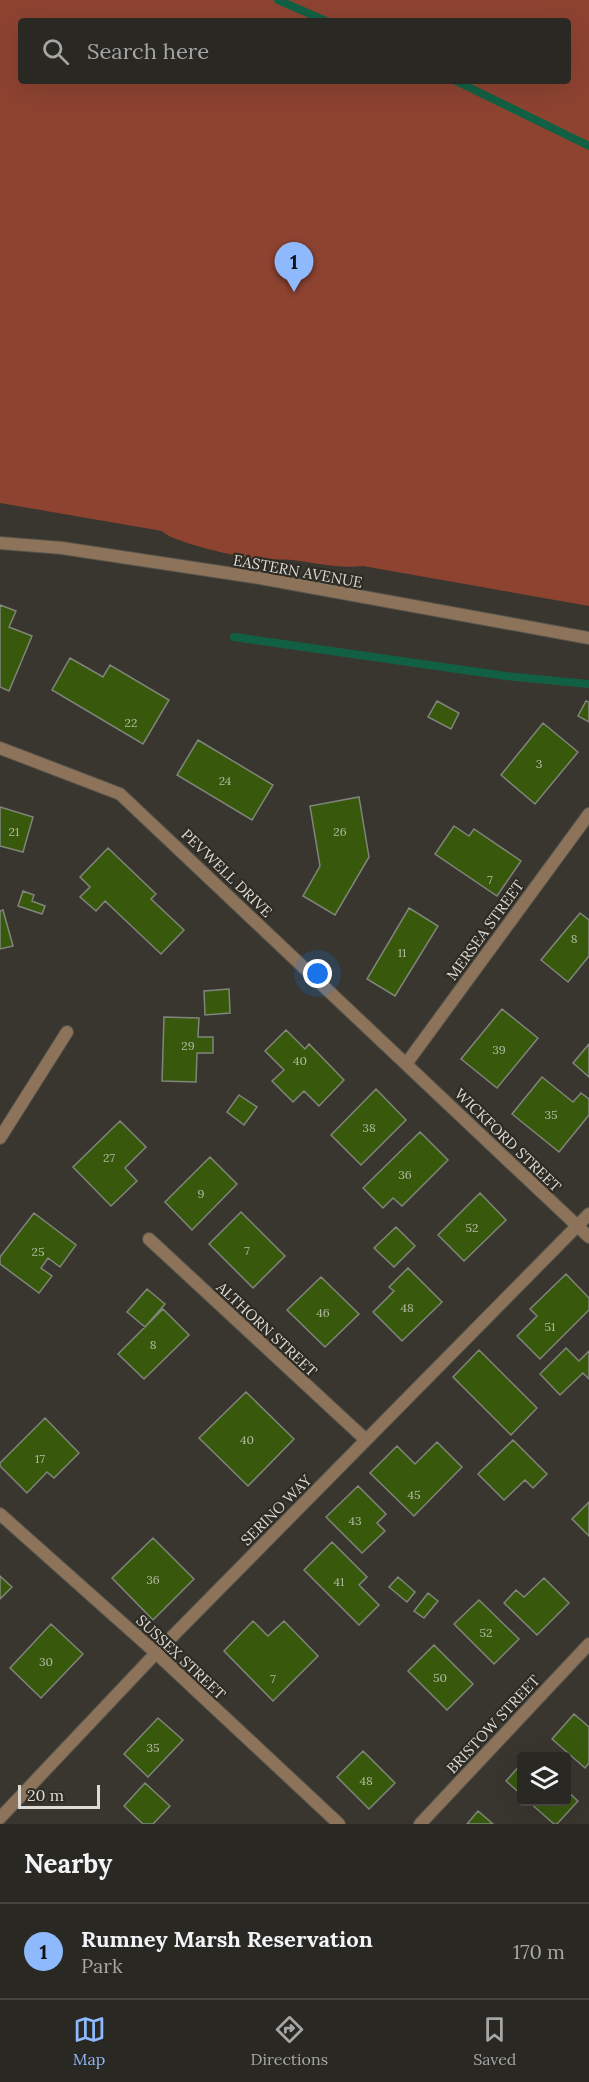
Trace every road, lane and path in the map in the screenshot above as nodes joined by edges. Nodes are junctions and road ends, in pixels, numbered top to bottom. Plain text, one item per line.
1 (0, 543) edge
2 (589, 638) edge
3 (0, 748) edge
4 (589, 814) edge
5 (67, 1032) dead end
6 (406, 1064) junction
7 (0, 1138) edge
8 (589, 1214) edge
9 (577, 1226) junction
10 (589, 1238) edge
11 (149, 1239) dead end
12 (366, 1440) junction
13 (0, 1514) edge
14 (588, 1648) edge
15 (156, 1653) junction
16 (0, 1818) edge
17 (339, 1824) edge
18 (420, 1824) edge

1 - 2 street, EASTERN AVENUE
3 - 6 street, PEVWELL DRIVE
4 - 6 street, MERSEA STREET
5 - 7 street
6 - 9 street, WICKFORD STREET
8 - 9 street, SERINO WAY
9 - 10 street, WICKFORD STREET
9 - 12 street, SERINO WAY
11 - 12 street, ALTHORN STREET
12 - 15 street, SERINO WAY
13 - 15 street, SUSSEX STREET
14 - 18 street, BRISTOW STREET
15 - 16 street, SERINO WAY
15 - 17 street, SUSSEX STREET

